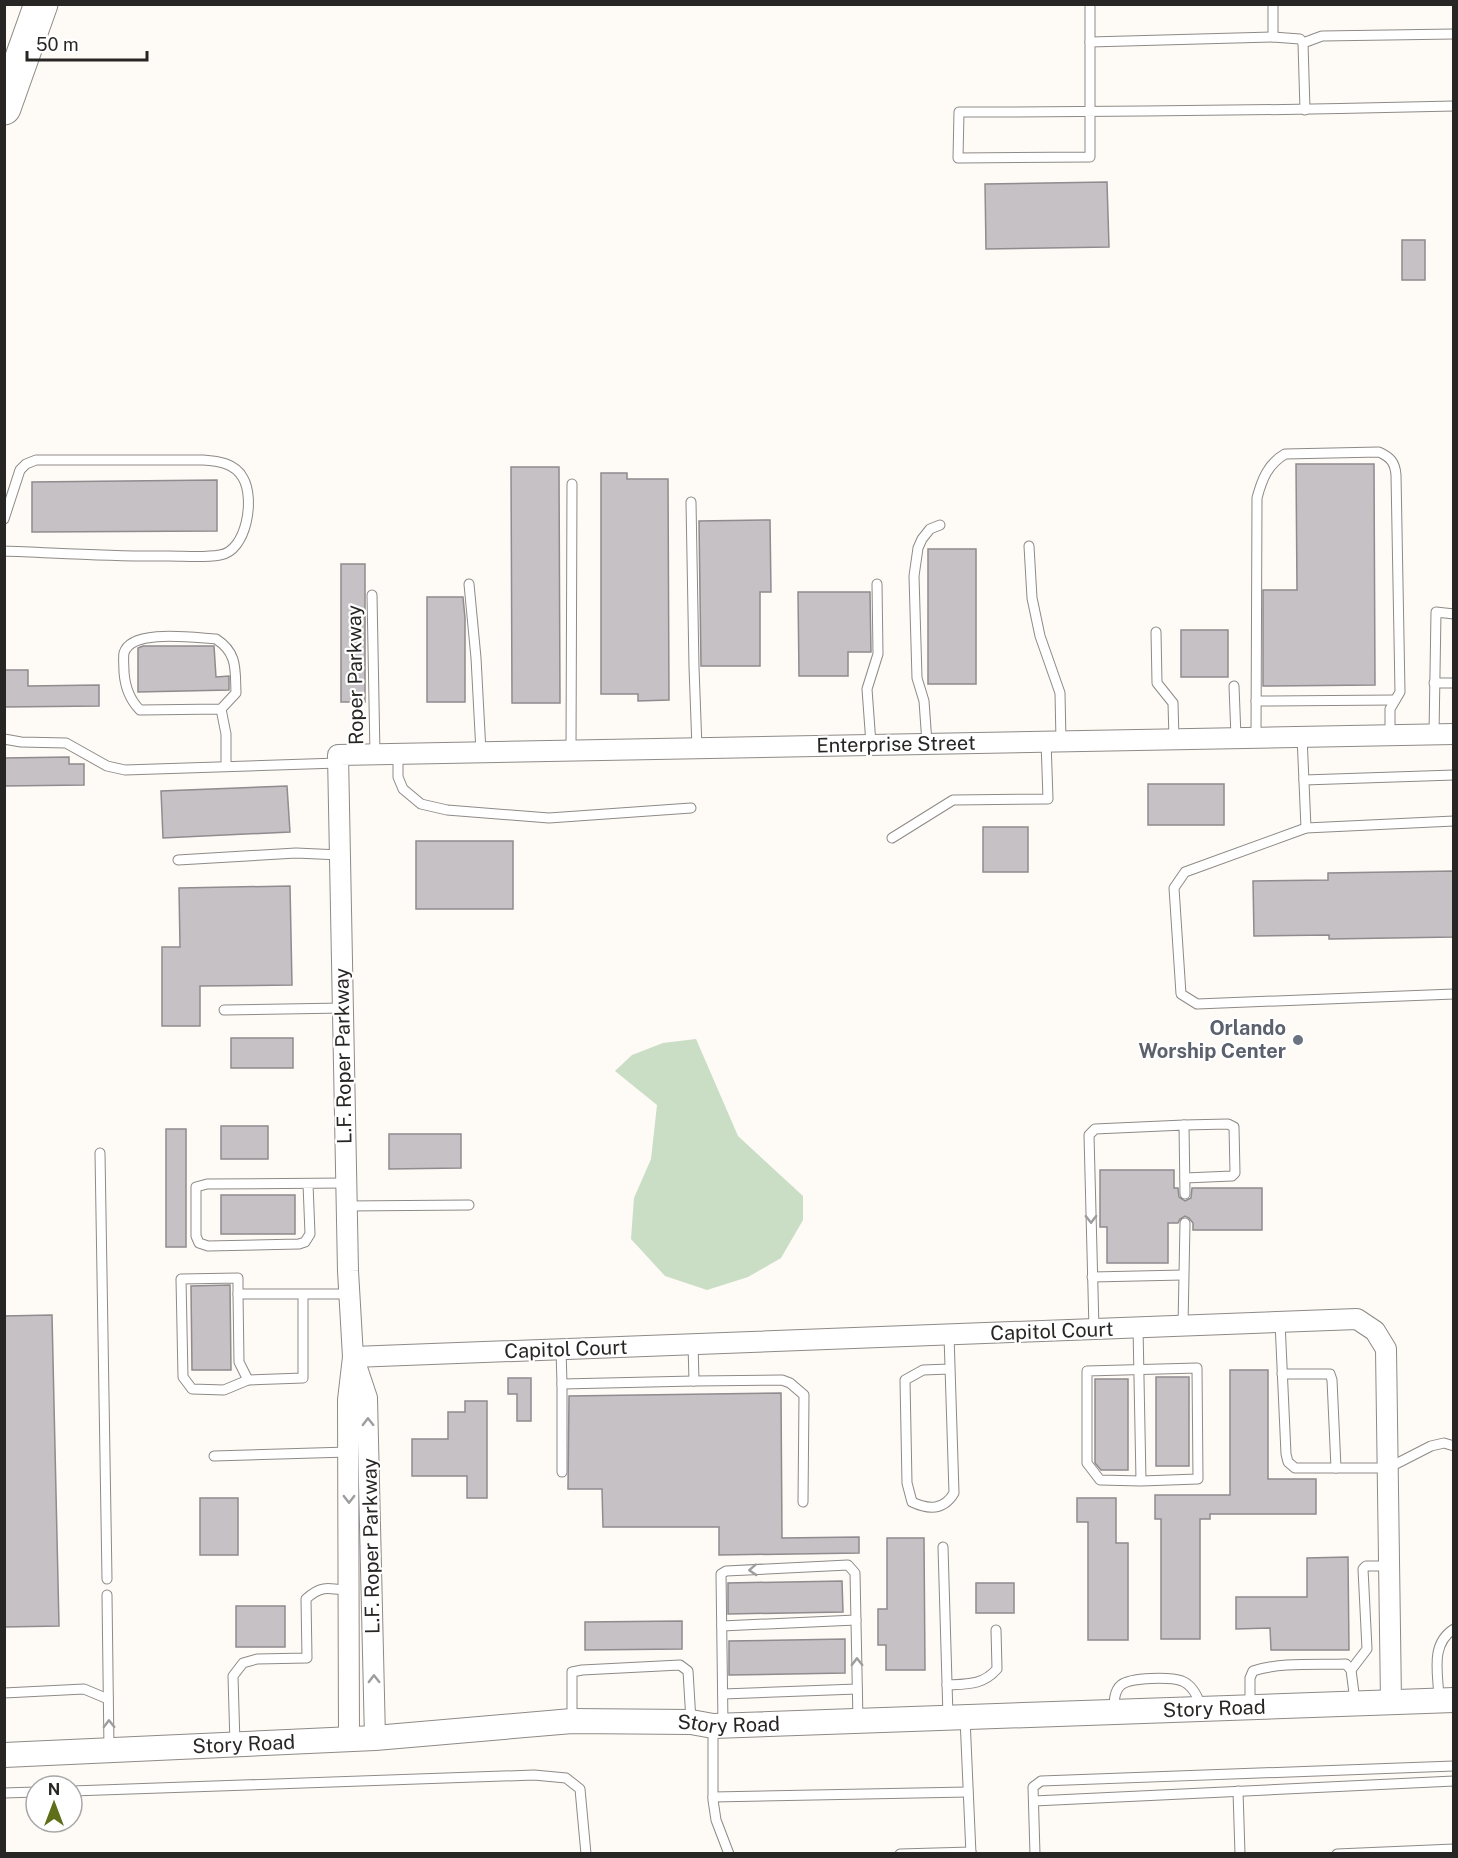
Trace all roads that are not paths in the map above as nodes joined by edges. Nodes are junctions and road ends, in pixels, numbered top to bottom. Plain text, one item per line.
1 (40, 4) edge
2 (1090, 4) edge
3 (1273, 4) edge
4 (1454, 34) edge
5 (1273, 37) junction
6 (1090, 42) junction
7 (1303, 43) junction
8 (1454, 106) edge
9 (4, 108) edge
10 (1305, 110) junction
11 (1090, 112) junction
12 (572, 484) dead end
13 (691, 502) dead end
14 (4, 519) edge
15 (940, 525) dead end
16 (1029, 546) dead end
17 (4, 551) edge
18 (469, 584) dead end
19 (877, 584) dead end
20 (372, 595) dead end
21 (1454, 614) edge
22 (1156, 632) dead end
23 (1434, 683) junction
24 (1454, 683) edge
25 (1234, 686) dead end
26 (1395, 700) junction
27 (1256, 701) junction
28 (221, 709) junction
29 (1444, 734) edge
30 (1390, 735) junction
31 (1302, 736) junction
32 (1236, 737) junction
33 (1256, 737) junction
34 (1174, 738) junction
35 (4, 740) edge
36 (1053, 741) junction
37 (927, 743) junction
38 (871, 744) junction
39 (697, 748) junction
40 (571, 751) junction
41 (482, 752) junction
42 (398, 754) junction
43 (375, 755) junction
44 (338, 759) junction
45 (226, 766) junction
46 (1454, 775) edge
47 (1304, 780) junction
48 (691, 808) dead end
49 (1454, 821) edge
50 (1306, 828) junction
51 (891, 838) dead end
52 (340, 855) junction
53 (178, 860) dead end
54 (1454, 994) edge
55 (343, 1008) junction
56 (224, 1010) dead end
57 (1184, 1125) junction
58 (100, 1153) dead end
59 (1185, 1178) junction
60 (346, 1183) junction
61 (308, 1184) junction
62 (1185, 1194) dead end
63 (469, 1205) dead end
64 (346, 1206) junction
65 (1185, 1223) dead end
66 (1184, 1275) junction
67 (1092, 1277) junction
68 (238, 1294) junction
69 (303, 1294) junction
70 (349, 1294) junction
71 (1280, 1322) junction
72 (1182, 1326) junction
73 (1138, 1328) junction
74 (1094, 1329) junction
75 (949, 1335) junction
76 (693, 1344) junction
77 (561, 1349) junction
78 (353, 1357) junction
79 (950, 1369) junction
80 (1139, 1369) junction
81 (1282, 1374) junction
82 (248, 1380) junction
83 (694, 1381) junction
84 (562, 1384) junction
85 (1454, 1446) edge
86 (348, 1452) junction
87 (214, 1456) dead end
88 (1336, 1468) junction
89 (1388, 1468) junction
90 (562, 1472) dead end
91 (1141, 1481) junction
92 (803, 1502) dead end
93 (943, 1547) dead end
94 (1389, 1566) junction
95 (107, 1578) dead end
96 (349, 1591) junction
97 (107, 1594) dead end
98 (856, 1620) junction
99 (722, 1626) junction
100 (1454, 1629) edge
101 (996, 1630) dead end
102 (1351, 1670) junction
103 (947, 1685) junction
104 (857, 1689) junction
105 (4, 1693) edge
106 (723, 1694) junction
107 (108, 1699) junction
108 (1447, 1700) edge
109 (1391, 1701) junction
110 (1356, 1703) junction
111 (1250, 1706) junction
112 (957, 1717) junction
113 (572, 1721) junction
114 (858, 1721) junction
115 (709, 1724) junction
116 (375, 1738) junction
117 (349, 1739) junction
118 (235, 1744) junction
119 (109, 1750) junction
120 (4, 1755) edge
121 (1454, 1766) edge
122 (1454, 1780) edge
123 (84, 1791) edge
124 (1238, 1791) junction
125 (24, 1792) edge
126 (968, 1792) junction
127 (4, 1793) edge
128 (713, 1797) junction
129 (1034, 1801) junction
130 (1454, 1849) edge
131 (971, 1853) edge
132 (586, 1854) edge
133 (729, 1854) edge
134 (900, 1854) edge
135 (1035, 1854) edge
136 (1240, 1854) edge
137 (1337, 1854) edge

1 - 9 highway
2 - 6 lane
3 - 5 lane
4 - 7 lane
5 - 6 lane
5 - 7 lane
6 - 11 lane
7 - 10 lane
8 - 10 lane
10 - 11 lane
11 - 11 lane
12 - 40 lane
13 - 39 lane
14 - 17 lane
15 - 37 lane
16 - 36 lane
18 - 41 lane
19 - 38 lane
20 - 43 lane, Roper Parkway
21 - 23 lane
22 - 34 lane
23 - 24 lane
23 - 29 lane
25 - 32 lane
26 - 27 lane
26 - 27 lane
26 - 30 lane
27 - 33 lane
28 - 28 lane
28 - 45 lane
29 - 30 street, Enterprise Street
30 - 31 street, Enterprise Street
31 - 33 street, Enterprise Street
31 - 47 lane
32 - 33 street, Enterprise Street
32 - 34 street, Enterprise Street
34 - 36 street, Enterprise Street
35 - 45 lane
36 - 37 street, Enterprise Street
36 - 51 lane
37 - 38 street, Enterprise Street
38 - 39 street, Enterprise Street
39 - 40 street, Enterprise Street
40 - 41 street, Enterprise Street
41 - 42 street, Enterprise Street
42 - 43 street, Enterprise Street
42 - 48 lane
43 - 44 street, Enterprise Street
44 - 45 lane
44 - 52 street, L.F. Roper Parkway
46 - 47 lane
47 - 50 lane
49 - 50 lane
50 - 54 lane
52 - 53 lane
52 - 55 street, L.F. Roper Parkway
55 - 56 lane
55 - 60 street, L.F. Roper Parkway
57 - 59 lane
57 - 59 lane
57 -> 67 lane
58 - 95 lane
59 - 62 lane
60 - 61 lane
60 - 64 street, L.F. Roper Parkway
61 - 61 lane
63 - 64 lane
64 - 70 street, L.F. Roper Parkway
65 - 66 lane
66 - 67 lane
66 - 72 lane
67 - 74 lane
68 - 69 lane
68 - 82 lane
68 - 82 lane
69 - 70 lane
69 - 82 lane
70 - 78 street, L.F. Roper Parkway
71 - 72 street, Capitol Court
71 - 81 lane
71 - 89 street, Capitol Court
72 - 73 street, Capitol Court
73 - 74 street, Capitol Court
73 - 80 lane
74 - 75 street, Capitol Court
75 - 76 street, Capitol Court
75 - 79 lane
76 - 77 street, Capitol Court
76 - 83 lane
77 - 78 street, Capitol Court
77 - 84 lane
78 - 86 street, L.F. Roper Parkway
116 -> 78 street, L.F. Roper Parkway
79 - 79 lane
80 - 91 lane
80 - 91 lane
80 - 91 lane
81 - 88 lane
81 - 88 lane
83 - 84 lane
83 - 92 lane
84 - 90 lane
85 - 89 lane
86 - 87 lane
86 -> 96 street, L.F. Roper Parkway
88 - 89 lane
89 - 94 street, Capitol Court
93 - 103 lane
94 - 102 lane
94 - 109 street, Capitol Court
96 - 117 street, L.F. Roper Parkway
96 - 118 lane
97 - 107 lane
98 - 99 lane
98 -> 99 lane
104 -> 98 lane
99 - 106 lane
100 - 108 lane
101 - 103 lane
102 - 110 lane
102 - 111 lane
103 - 112 lane
104 - 106 lane
104 - 114 lane
105 - 107 lane
106 - 115 lane
119 -> 107 lane
108 - 109 street, Story Road
109 - 110 street, Story Road
110 - 111 street, Story Road
111 - 112 street, Story Road
112 - 114 street, Story Road
112 - 126 lane
113 - 115 street, Story Road
113 - 115 lane
113 - 116 street, Story Road
114 - 115 street, Story Road
115 - 128 lane
116 - 117 street, Story Road
117 - 118 street, Story Road
118 - 119 street, Story Road
119 - 120 street, Story Road
121 - 129 lane
122 - 124 lane
123 - 132 lane
124 - 129 lane
124 - 136 lane
125 - 127 lane
126 - 128 lane
126 - 131 lane
128 - 133 lane
129 - 135 lane
130 - 137 lane
131 - 134 lane

